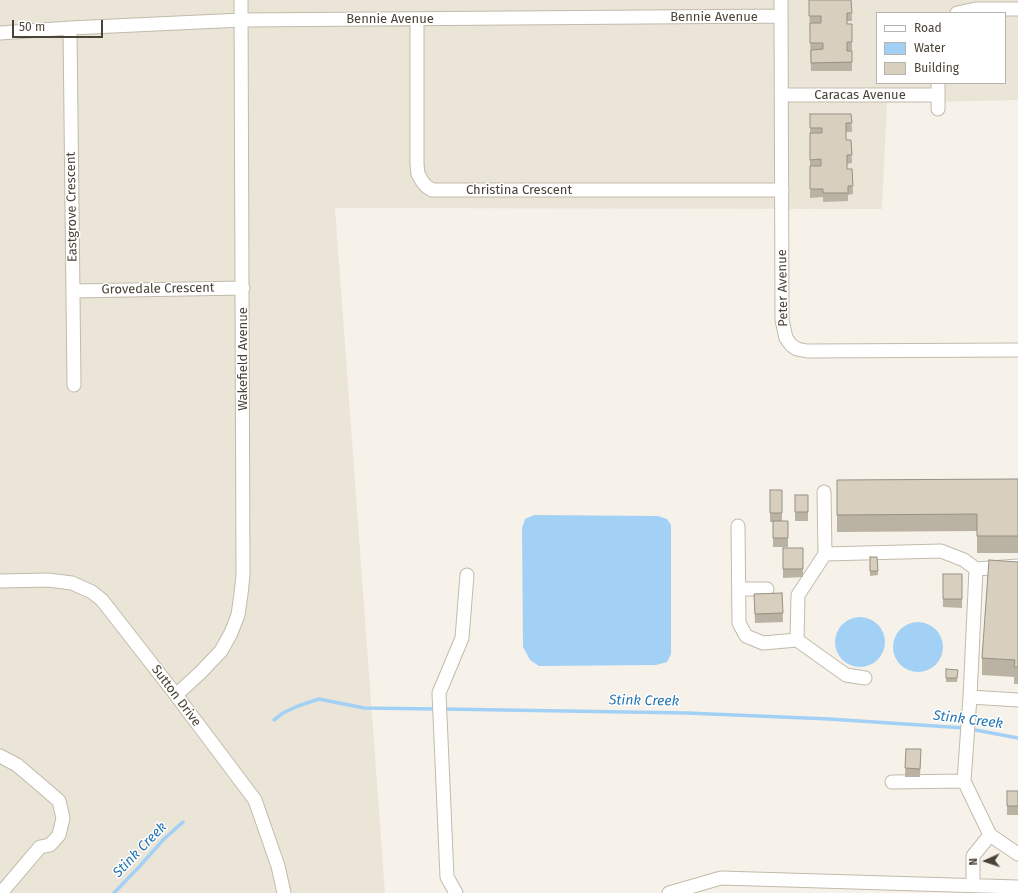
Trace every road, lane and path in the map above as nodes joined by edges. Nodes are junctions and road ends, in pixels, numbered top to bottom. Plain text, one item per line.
1 (242, 0) edge
2 (781, 0) edge
3 (1018, 9) edge
4 (962, 12) edge
5 (781, 16) junction
6 (417, 19) junction
7 (242, 20) junction
8 (70, 28) junction
9 (0, 33) edge
10 (938, 89) edge
11 (781, 95) junction
12 (938, 109) dead end
13 (782, 190) junction
14 (243, 288) junction
15 (73, 291) junction
16 (1018, 350) edge
17 (74, 385) dead end
18 (824, 492) dead end
19 (738, 526) dead end
20 (825, 554) junction
21 (1018, 566) edge
22 (976, 569) junction
23 (467, 576) dead end
24 (0, 581) edge
25 (739, 589) junction
26 (767, 589) dead end
27 (797, 640) junction
28 (865, 678) dead end
29 (176, 694) junction
30 (970, 697) junction
31 (1018, 700) edge
32 (0, 756) edge
33 (964, 780) junction
34 (892, 782) dead end
35 (990, 835) junction
36 (1018, 854) edge
37 (973, 886) junction
38 (1018, 887) edge
39 (1, 893) edge
40 (284, 893) edge
41 (456, 893) edge
42 (669, 893) edge

1 - 7 street, Wakefield Avenue
2 - 5 street, Peter Avenue
3 - 4 street
5 - 6 street, Bennie Avenue
5 - 11 street, Peter Avenue
6 - 7 street, Bennie Avenue
6 - 13 street, Christina Crescent
7 - 8 street, Bennie Avenue
7 - 14 street, Wakefield Avenue
8 - 9 street, Bennie Avenue
8 - 15 street, Eastgrove Crescent
10 - 11 street, Caracas Avenue
10 - 12 street
11 - 13 street, Peter Avenue
13 - 16 street, Peter Avenue
14 - 15 street, Grovedale Crescent
14 - 29 street, Wakefield Avenue
15 - 17 street, Eastgrove Crescent
18 - 20 street
19 - 25 street
20 - 22 street
20 - 27 street
21 - 22 street
22 - 30 street
23 - 41 street
24 - 29 street, Sutton Drive
25 - 26 street
25 - 27 street
27 - 28 street
29 - 40 street, Sutton Drive
30 - 31 street
30 - 33 street
32 - 39 street
33 - 34 street
33 - 35 street
35 - 36 street
35 - 37 street
37 - 38 street
37 - 42 street

